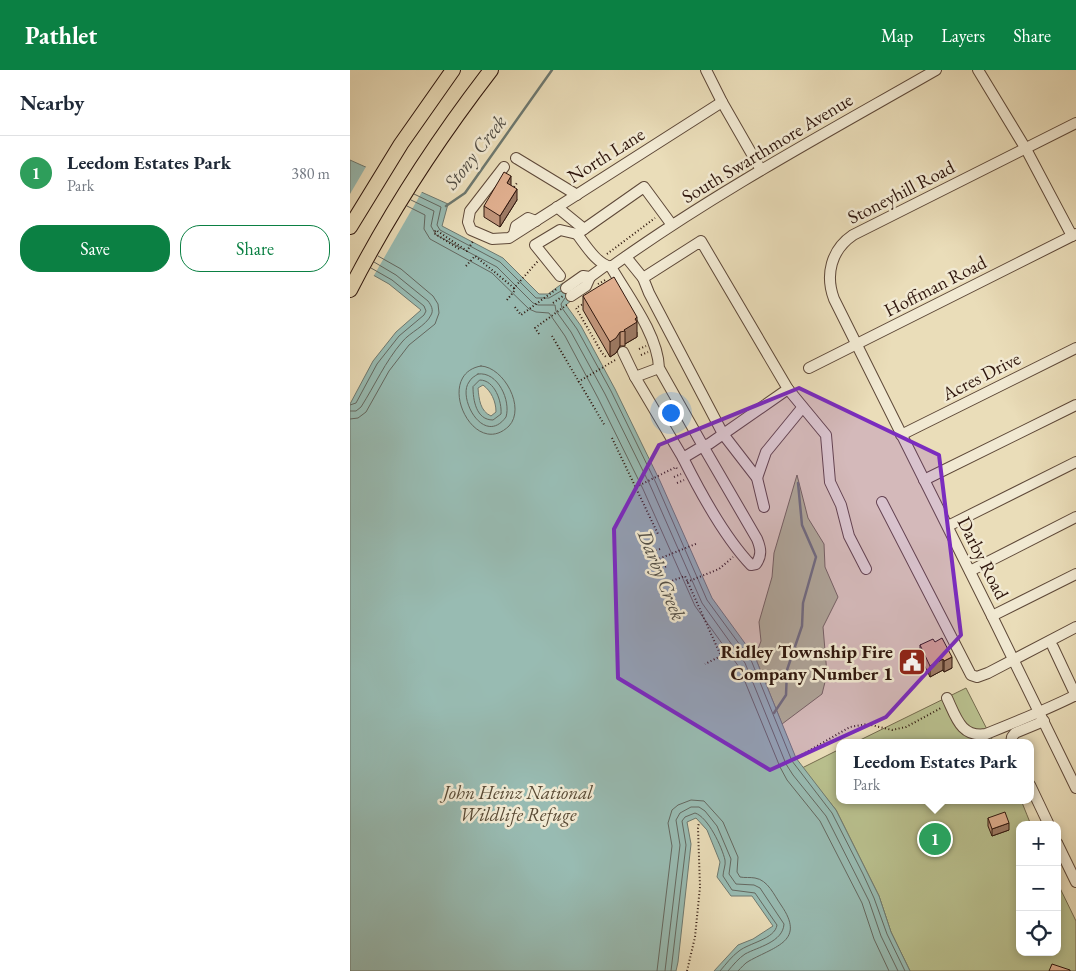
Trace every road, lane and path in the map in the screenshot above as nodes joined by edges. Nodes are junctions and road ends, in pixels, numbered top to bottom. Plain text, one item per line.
1 (453, 70) edge
2 (490, 70) edge
3 (706, 70) edge
4 (936, 70) edge
5 (978, 70) edge
6 (722, 102) junction
7 (1076, 123) edge
8 (1026, 149) junction
9 (516, 158) dead end
10 (504, 167) dead end
11 (761, 170) junction
12 (517, 183) dead end
13 (514, 188) edge
14 (577, 195) junction
15 (557, 207) junction
16 (656, 218) dead end
17 (670, 226) junction
18 (350, 227) edge
19 (580, 232) junction
20 (478, 233) junction
21 (1074, 235) edge
22 (459, 249) dead end
23 (607, 254) dead end
24 (626, 256) junction
25 (466, 266) dead end
26 (532, 266) dead end
27 (608, 266) junction
28 (643, 278) junction
29 (514, 288) junction
30 (567, 289) junction
31 (350, 290) edge
32 (591, 299) edge
33 (507, 300) dead end
34 (515, 307) dead end
35 (539, 334) dead end
36 (552, 336) dead end
37 (857, 345) junction
38 (1076, 348) edge
39 (623, 352) dead end
40 (607, 358) dead end
41 (611, 362) dead end
42 (659, 368) junction
43 (809, 368) dead end
44 (635, 377) junction
45 (578, 382) junction
46 (788, 389) junction
47 (1076, 405) edge
48 (802, 408) junction
49 (605, 426) dead end
50 (723, 434) junction
51 (901, 435) junction
52 (612, 438) dead end
53 (703, 446) junction
54 (683, 458) junction
55 (1076, 462) edge
56 (676, 467) dead end
57 (757, 478) junction
58 (924, 480) junction
59 (636, 487) junction
60 (882, 502) dead end
61 (764, 507) dead end
62 (1076, 517) edge
63 (948, 526) junction
64 (658, 534) dead end
65 (698, 543) dead end
66 (660, 549) dead end
67 (740, 551) junction
68 (656, 560) junction
69 (667, 566) dead end
70 (866, 568) dead end
71 (970, 571) junction
72 (1076, 574) edge
73 (669, 582) dead end
74 (687, 582) junction
75 (992, 616) junction
76 (1076, 626) edge
77 (1053, 647) dead end
78 (1014, 659) junction
79 (705, 664) dead end
80 (1076, 695) edge
81 (948, 701) joint
82 (1042, 717) junction
83 (1012, 739) edge
84 (796, 758) dead end
85 (1076, 788) edge
86 (1034, 794) edge
87 (1047, 821) edge
88 (699, 822) dead end
89 (1061, 851) edge
90 (1076, 882) edge
91 (687, 971) edge

1 - 18 highway
2 - 31 highway
3 - 6 street
4 - 11 street, South Swarthmore Avenue
5 - 8 street
6 - 11 street
6 - 14 street, North Lane
7 - 8 street, Stoneyhill Road
8 - 21 street
8 - 37 street, Stoneyhill Road
9 - 14 street
10 - 20 street
11 - 17 street, South Swarthmore Avenue
12 - 13 path
14 - 15 street, North Lane
15 - 19 street
15 - 20 street, North Lane
16 - 23 path
17 - 19 street
17 - 24 street, South Swarthmore Avenue
19 - 27 street
19 - 30 street
20 - 22 path
21 - 37 street, Hoffman Road
24 - 27 street, South Swarthmore Avenue
24 - 28 street
25 - 29 path
26 - 29 path
27 - 30 street, South Swarthmore Avenue
27 - 42 street
28 - 46 street
28 - 50 street
29 - 33 path
30 - 34 path
30 - 35 path
32 - 40 path
36 - 45 path
37 - 43 street, Hoffman Road
37 - 51 street, Darby Road
38 - 51 street, Acres Drive
39 - 44 street
41 - 45 path
42 - 44 street
42 - 53 street
44 - 54 street
45 - 49 path
46 - 48 street
46 - 50 street
47 - 58 street
48 - 57 street
48 - 70 street
50 - 53 street
50 - 57 street
51 - 58 street, Darby Road
52 - 59 path
53 - 54 street
53 - 67 street
54 - 67 street
55 - 63 street
56 - 59 path
57 - 61 street
58 - 63 street, Darby Road
59 - 64 path
60 - 78 street
62 - 71 street
63 - 71 street, Darby Road
65 - 68 path
66 - 68 path
67 - 74 path
68 - 69 path
71 - 75 street, Darby Road
72 - 75 street
73 - 74 path
74 - 79 path
75 - 78 street, Darby Road
76 - 78 street
77 - 80 street
78 - 82 street, Darby Road
80 - 82 street
81 - 82 street
81 - 84 path
82 - 83 street
82 - 85 street, Darby Road
86 - 87 street
88 - 91 path
89 - 90 street

